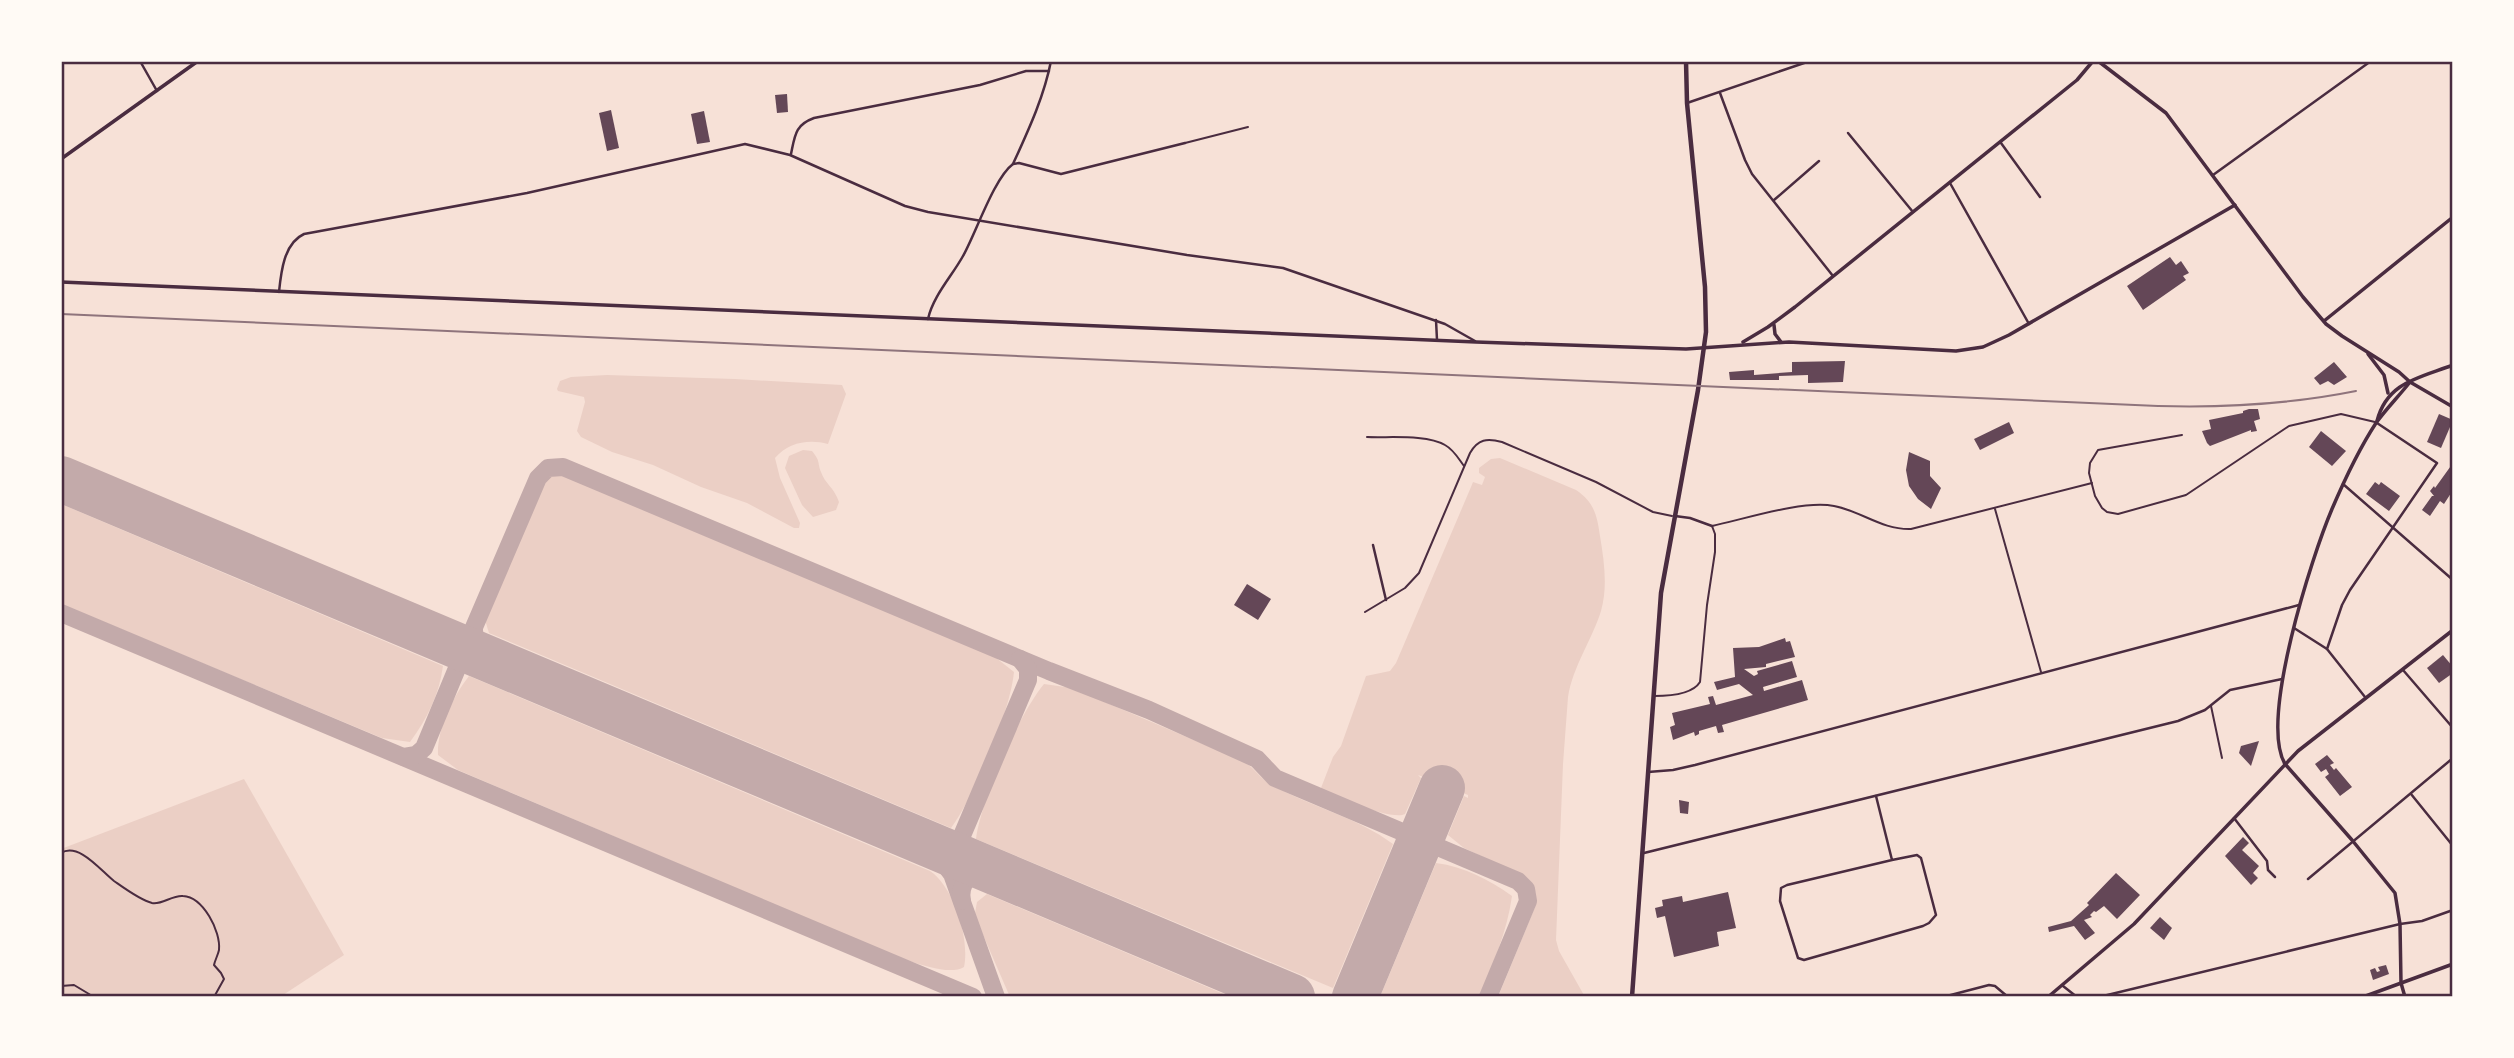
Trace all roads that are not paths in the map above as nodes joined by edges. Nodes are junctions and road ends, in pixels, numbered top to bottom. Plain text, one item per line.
1 (139, 61) edge
2 (198, 61) edge
3 (1051, 61) edge
4 (1686, 61) edge
5 (1810, 61) edge
6 (2096, 61) edge
7 (2371, 61) edge
8 (1049, 71) junction
9 (157, 90) junction
10 (1720, 93) junction
11 (1687, 103) junction
12 (1248, 127) dead end
13 (1848, 133) dead end
14 (2001, 142) junction
15 (1185, 143) joint
16 (790, 155) junction
17 (61, 159) edge
18 (1819, 161) dead end
19 (1013, 164) junction
20 (2213, 175) junction
21 (1949, 183) junction
22 (2040, 197) dead end
23 (1773, 201) junction
24 (2235, 205) junction
25 (1913, 212) junction
26 (2453, 217) edge
27 (980, 222) junction
28 (1833, 276) junction
29 (61, 282) edge
30 (279, 292) junction
31 (928, 320) junction
32 (1436, 320) junction
33 (2323, 321) junction
34 (1774, 323) junction
35 (2029, 324) junction
36 (1437, 340) junction
37 (1476, 342) junction
38 (1781, 342) junction
39 (1740, 344) junction
40 (1704, 348) junction
41 (2367, 353) junction
42 (2453, 365) edge
43 (2410, 382) junction
44 (2388, 395) junction
45 (2453, 407) edge
46 (2376, 423) junction
47 (2182, 435) dead end
48 (1367, 437) dead end
49 (1464, 467) junction
50 (2092, 483) junction
51 (2343, 484) junction
52 (1994, 508) junction
53 (1675, 516) junction
54 (1712, 526) junction
55 (2393, 528) junction
56 (1373, 545) dead end
57 (2453, 580) edge
58 (1386, 600) junction
59 (2301, 604) junction
60 (1365, 612) dead end
61 (2294, 628) junction
62 (2453, 630) edge
63 (2327, 649) junction
64 (2402, 669) junction
65 (2041, 672) junction
66 (2282, 679) junction
67 (1653, 696) junction
68 (2365, 697) junction
69 (2211, 705) junction
70 (2453, 729) edge
71 (2222, 758) dead end
72 (2453, 758) edge
73 (2284, 764) junction
74 (1648, 772) junction
75 (2411, 794) junction
76 (1876, 796) junction
77 (2234, 817) junction
78 (2352, 840) junction
79 (2453, 846) edge
80 (1642, 853) junction
81 (1892, 860) junction
82 (2275, 877) dead end
83 (2308, 879) dead end
84 (2453, 910) edge
85 (2400, 924) junction
86 (2453, 964) edge
87 (2401, 983) junction
88 (2062, 985) junction
89 (1632, 997) edge
90 (1943, 997) edge
91 (2008, 997) edge
92 (2048, 997) edge
93 (2077, 997) edge
94 (2098, 997) edge
95 (2363, 997) edge
96 (2404, 997) edge

1 - 9 street
2 - 9 main road
3 - 8 street
4 - 11 main road
5 - 10 street
6 - 14 main road
6 - 20 main road
7 - 20 street
8 - 16 street
8 - 19 street
9 - 17 main road
10 - 11 street
10 - 23 street
11 - 40 main road
12 - 15 lane
13 - 25 street
14 - 21 main road
14 - 22 street
15 - 19 street
16 - 27 street
16 - 30 street
18 - 23 street
19 - 27 street
20 - 24 main road
21 - 25 main road
21 - 35 street
23 - 28 street
24 - 33 main road
24 - 35 main road
25 - 28 main road
26 - 33 main road
27 - 31 street
27 - 32 street
28 - 34 main road
29 - 30 main road
30 - 31 main road
31 - 36 main road
32 - 36 street
32 - 37 street
33 - 41 main road
34 - 38 main road
34 - 39 main road
35 - 38 main road
36 - 37 main road
37 - 40 main road
38 - 39 main road
39 - 40 main road
40 - 53 main road
41 - 43 main road
41 - 44 main road
42 - 43 main road
43 - 44 main road
43 - 45 main road
43 - 46 main road
44 - 46 main road
46 - 50 lane
46 - 51 main road
46 - 55 street
47 - 50 lane
48 - 49 lane
49 - 53 lane
49 - 58 lane
50 - 52 lane
51 - 55 street
51 - 59 main road
52 - 54 lane
52 - 65 lane
53 - 54 street
53 - 67 main road
54 - 67 lane
55 - 57 street
55 - 63 street
56 - 58 street
58 - 60 lane
59 - 61 main road
59 - 65 street
61 - 63 street
61 - 66 main road
62 - 64 main road
63 - 68 street
64 - 68 main road
64 - 70 street
65 - 74 street
66 - 69 street
66 - 73 main road
67 - 74 main road
68 - 73 main road
69 - 71 lane
69 - 76 street
72 - 75 street
73 - 77 main road
73 - 78 main road
74 - 80 main road
75 - 78 street
75 - 79 street
76 - 80 street
76 - 81 street
77 - 82 street
77 - 88 main road
78 - 83 street
78 - 85 main road
80 - 89 main road
81 - 81 street
84 - 85 street
85 - 87 main road
85 - 94 street
86 - 87 main road
87 - 95 main road
87 - 96 main road
88 - 92 main road
88 - 93 street
90 - 91 street

